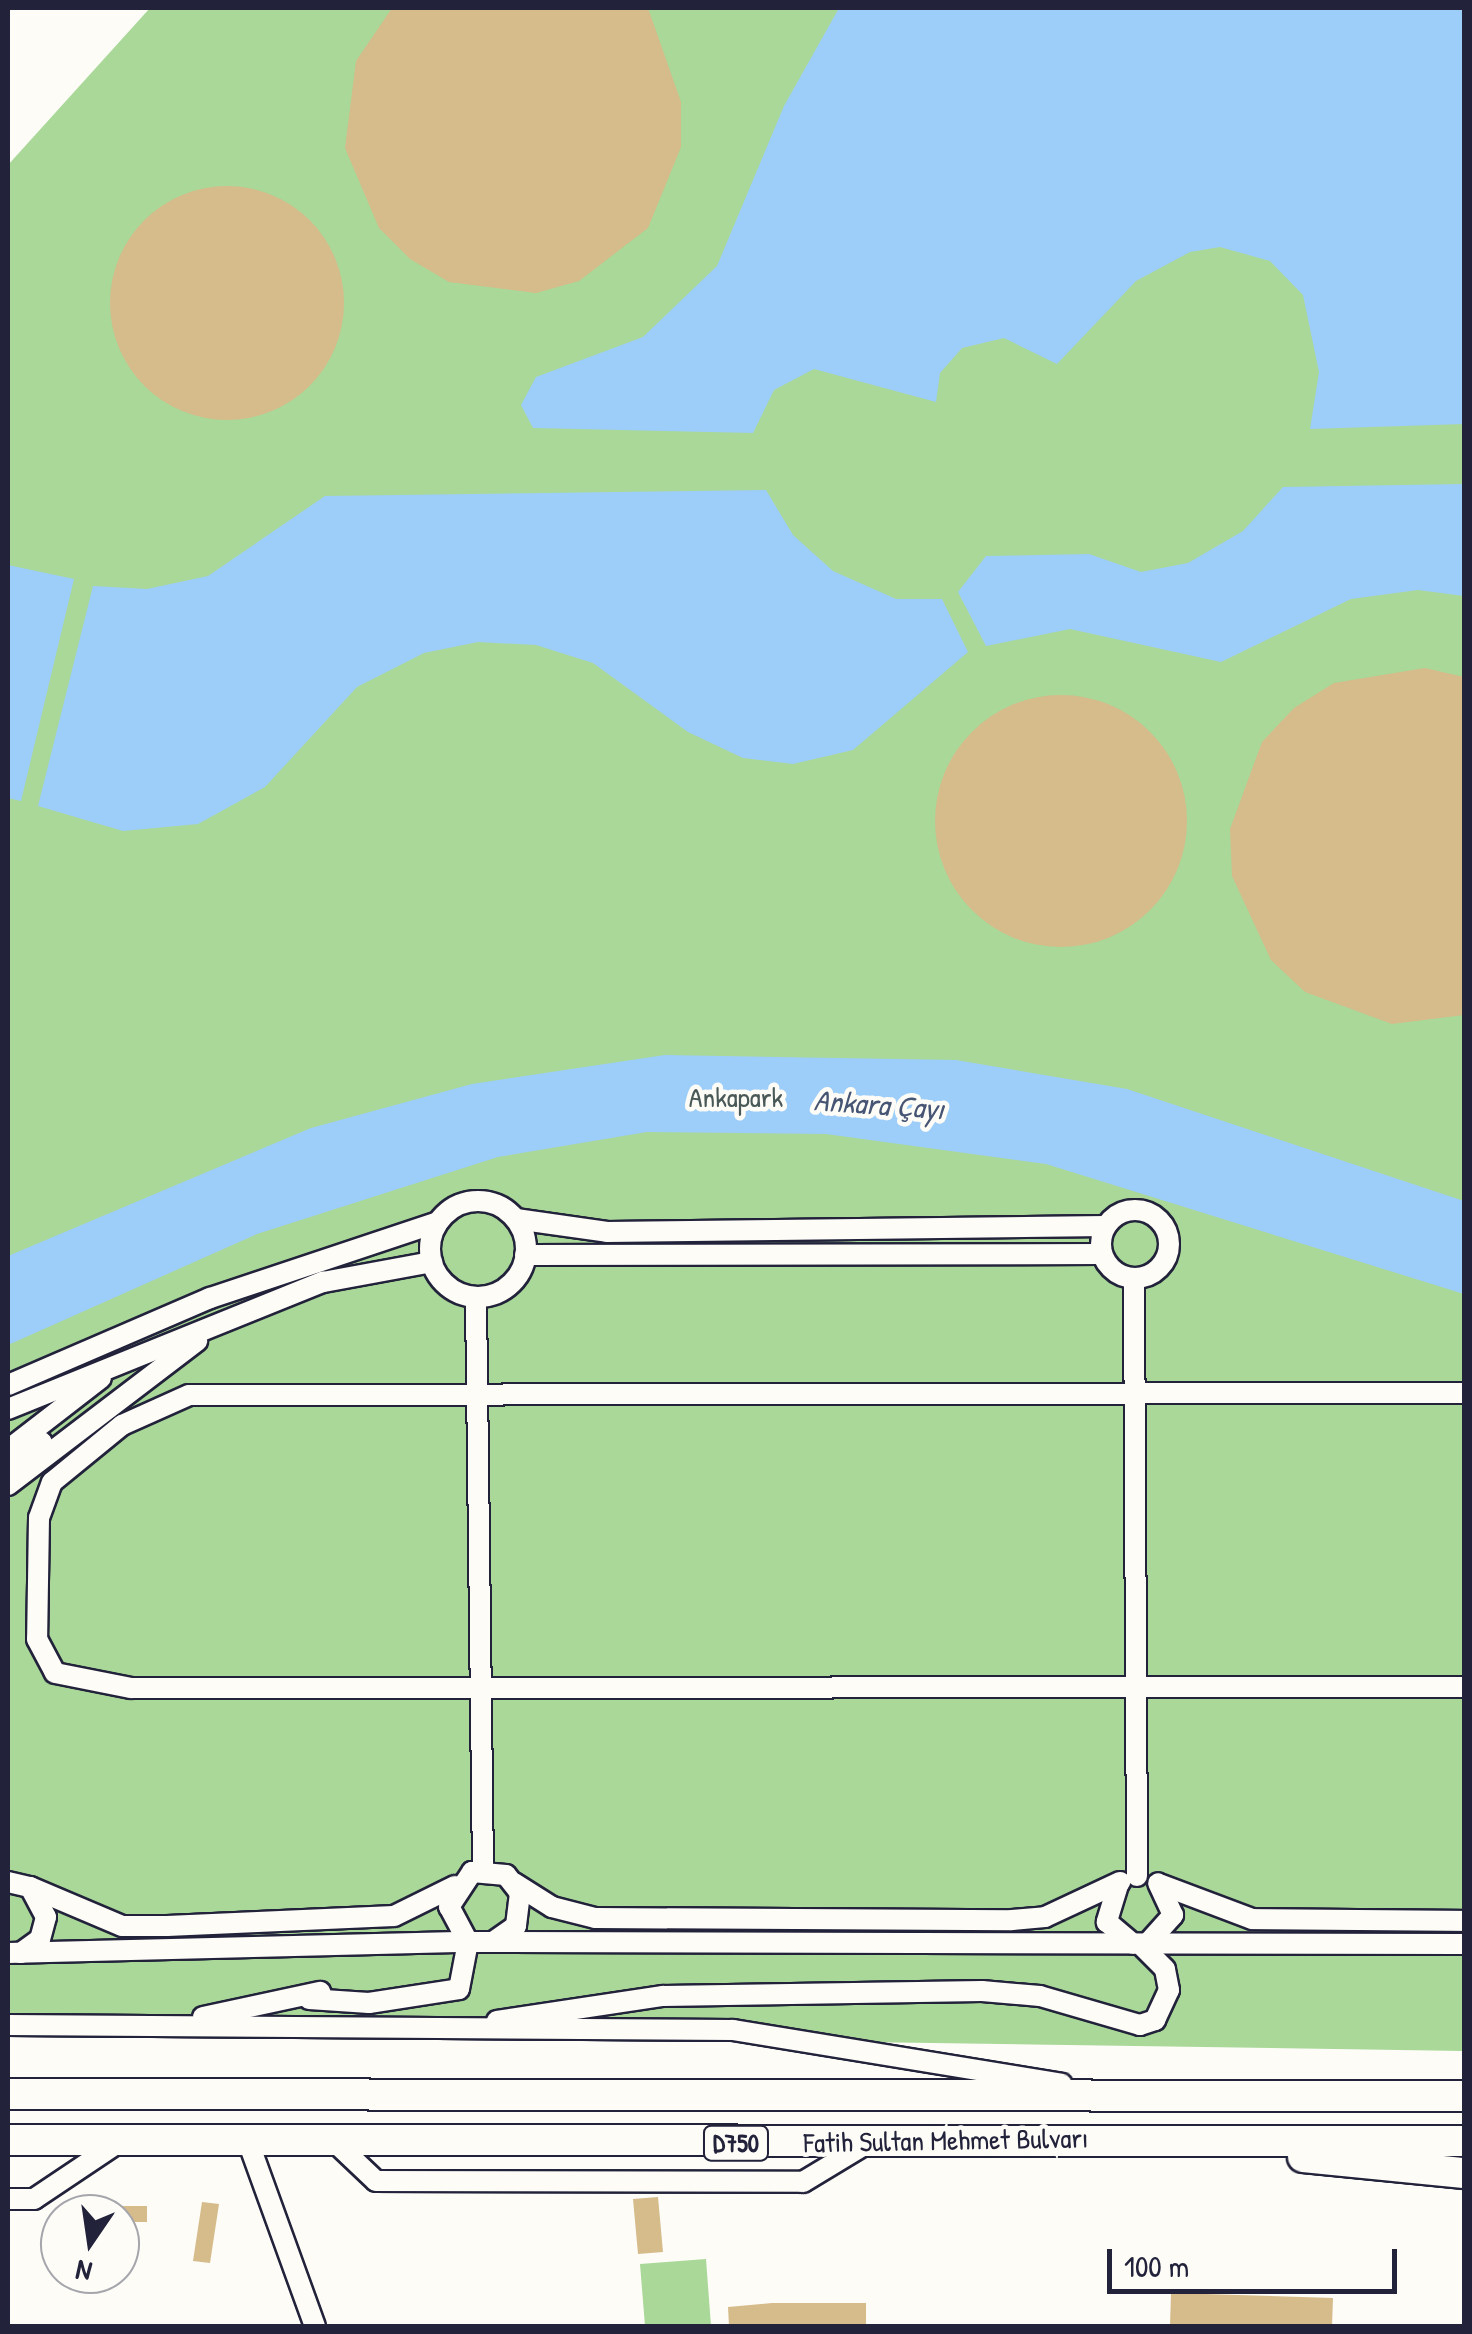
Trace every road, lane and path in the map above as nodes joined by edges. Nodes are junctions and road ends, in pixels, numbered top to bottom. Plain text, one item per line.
1 (516, 1219) junction
2 (438, 1222) junction
3 (1106, 1226) junction
4 (1102, 1254) junction
5 (526, 1255) junction
6 (432, 1262) junction
7 (1134, 1278) junction
8 (476, 1298) junction
9 (222, 1322) junction
10 (174, 1342) junction
11 (118, 1365) junction
12 (80, 1379) junction
13 (8, 1385) edge
14 (1136, 1392) junction
15 (1464, 1393) edge
16 (42, 1396) junction
17 (477, 1396) junction
18 (8, 1410) edge
19 (8, 1420) edge
20 (8, 1436) edge
21 (8, 1451) edge
22 (8, 1467) edge
23 (8, 1484) edge
24 (479, 1686) junction
25 (1140, 1687) junction
26 (1464, 1687) edge
27 (483, 1869) junction
28 (1129, 1879) junction
29 (8, 1880) edge
30 (514, 1883) junction
31 (1162, 1885) junction
32 (455, 1886) junction
33 (30, 1887) junction
34 (1464, 1921) edge
35 (468, 1942) junction
36 (494, 1942) junction
37 (1140, 1944) junction
38 (1464, 1944) edge
39 (14, 1952) edge
40 (8, 2025) edge
41 (148, 2026) junction
42 (474, 2028) junction
43 (1464, 2075) edge
44 (8, 2094) edge
45 (1308, 2096) junction
46 (1464, 2096) edge
47 (1138, 2097) junction
48 (1120, 2138) junction
49 (8, 2140) edge
50 (1464, 2141) edge
51 (119, 2142) junction
52 (249, 2144) junction
53 (1464, 2173) edge
54 (8, 2199) edge
55 (314, 2326) edge

1 - 2 street
1 - 3 street
1 - 5 street
2 - 6 street
2 - 13 street
3 - 4 street
3 - 7 street
4 - 5 street
4 - 7 street
5 - 8 street
6 - 8 street
6 - 9 street
7 - 14 street
8 - 17 street
9 - 10 street
9 - 23 street
10 - 11 street
10 - 22 street
11 - 12 street
11 - 21 street
12 - 16 street
12 - 20 street
14 - 15 street
14 - 17 street
14 - 25 street
16 - 18 street
16 - 19 street
17 - 24 street
17 - 24 street
24 - 25 street
24 - 27 street
25 - 26 street
25 - 28 street
27 - 30 street
27 - 32 street
28 - 30 street
28 - 31 street
28 - 37 street
29 - 33 street
30 - 36 street
31 - 34 street
31 - 37 street
32 - 33 street
32 - 35 street
33 - 39 street
35 - 36 street
35 - 39 street
35 - 41 street
36 - 37 street
37 - 38 street
37 - 42 street
40 - 41 street
41 - 42 street
42 - 47 street
43 - 45 highway
44 - 47 highway, Fatih Sultan Mehmet Bulvarı / D750
45 - 46 highway, Fatih Sultan Mehmet Bulvarı / D750
45 - 47 highway, Fatih Sultan Mehmet Bulvarı / D750
48 - 50 highway, Fatih Sultan Mehmet Bulvarı / D750
48 - 52 highway, Fatih Sultan Mehmet Bulvarı / D750
48 - 53 highway
49 - 51 highway, Fatih Sultan Mehmet Bulvarı / D750
51 - 52 highway, Fatih Sultan Mehmet Bulvarı / D750
51 - 54 street
52 - 55 street

